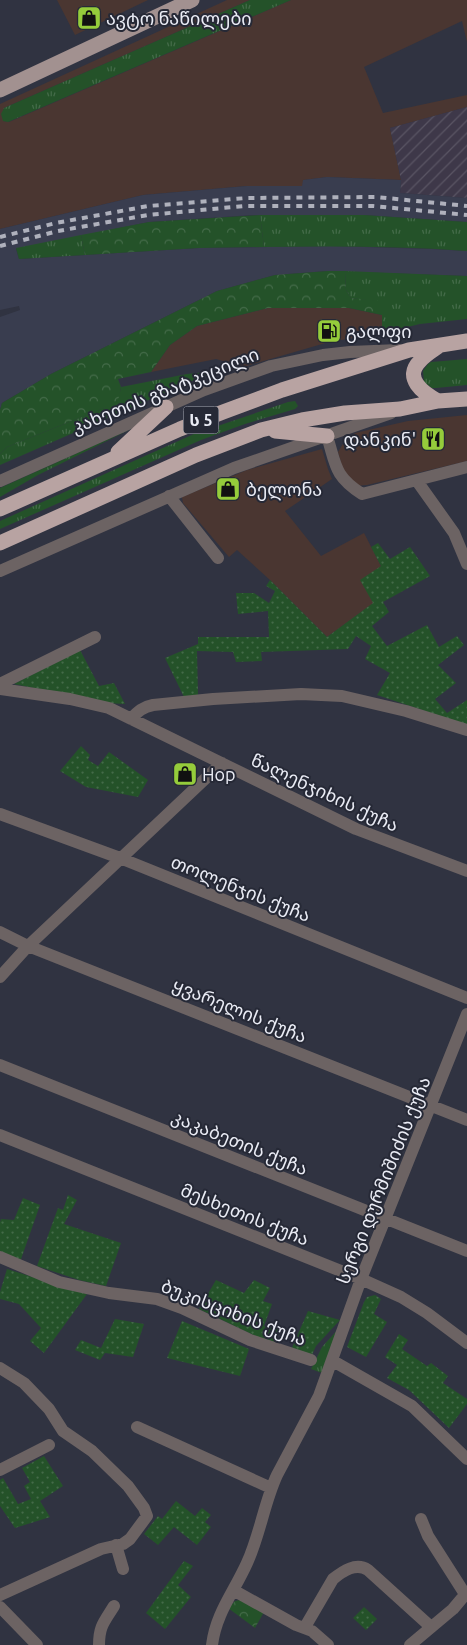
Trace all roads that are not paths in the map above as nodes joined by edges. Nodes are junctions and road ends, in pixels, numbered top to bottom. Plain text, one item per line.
1 (192, 0) edge
2 (0, 90) edge
3 (467, 341) edge
4 (442, 344) junction
5 (409, 350) junction
6 (467, 398) edge
7 (438, 401) junction
8 (166, 407) junction
9 (400, 409) junction
10 (261, 430) junction
11 (327, 436) junction
12 (106, 462) junction
13 (467, 468) edge
14 (0, 481) edge
15 (417, 481) junction
16 (169, 496) junction
17 (0, 510) edge
18 (0, 543) edge
19 (218, 558) dead end
20 (467, 564) edge
21 (0, 571) edge
22 (95, 637) dead end
23 (0, 684) edge
24 (0, 689) edge
25 (131, 719) junction
26 (467, 730) edge
27 (222, 763) junction
28 (0, 814) edge
29 (120, 858) junction
30 (467, 871) edge
31 (0, 932) edge
32 (28, 946) junction
33 (0, 977) edge
34 (467, 998) edge
35 (467, 1014) edge
36 (0, 1066) edge
37 (431, 1106) junction
38 (467, 1120) edge
39 (0, 1135) edge
40 (385, 1219) junction
41 (467, 1251) edge
42 (0, 1257) edge
43 (361, 1279) junction
44 (467, 1344) edge
45 (311, 1360) dead end
46 (333, 1361) junction
47 (0, 1368) edge
48 (138, 1427) dead end
49 (49, 1445) dead end
50 (467, 1459) edge
51 (0, 1470) edge
52 (271, 1488) junction
53 (421, 1519) dead end
54 (116, 1545) junction
55 (123, 1569) dead end
56 (233, 1590) junction
57 (0, 1595) edge
58 (114, 1606) dead end
59 (0, 1607) edge
60 (305, 1627) junction
61 (431, 1627) junction
62 (37, 1645) edge
63 (99, 1645) edge
64 (212, 1645) edge
65 (328, 1645) edge
66 (410, 1645) edge

1 - 2 main road
3 - 4 highway, კახეთის გზატკეცილი / ს 5
4 - 5 highway, კახეთის გზატკეცილი / ს 5
4 - 7 highway
5 - 8 street, კახეთის გზატკეცილი
5 - 12 highway, კახეთის გზატკეცილი / ს 5
6 - 7 highway, ს 5
7 - 9 highway, ს 5
8 - 12 highway
8 - 14 street, კახეთის გზატკეცილი
9 - 10 highway, ს 5
9 - 11 street
10 - 11 highway
10 - 18 highway, ს 5
11 - 15 street
11 - 16 street
12 - 17 highway, კახეთის გზატკეცილი / ს 5
13 - 15 street
15 - 20 street
16 - 19 street
16 - 21 street
22 - 23 street
24 - 25 street, წალენჯიხის ქუჩა
25 - 26 street
25 - 27 street, წალენჯიხის ქუჩა
27 - 29 street
27 - 30 street, წალენჯიხის ქუჩა
28 - 29 street, თოლენჯის ქუჩა
29 - 32 street
29 - 34 street, თოლენჯის ქუჩა
31 - 32 street, ყვარელის ქუჩა
32 - 33 street
32 - 37 street, ყვარელის ქუჩა
35 - 37 street, სერგი დურმიშიძის ქუჩა
36 - 40 street, კაკაბეთის ქუჩა
37 - 38 street, ყვარელის ქუჩა
37 - 40 street, სერგი დურმიშიძის ქუჩა
39 - 43 street, მესხეთის ქუჩა
40 - 41 street, კაკაბეთის ქუჩა
40 - 43 street, სერგი დურმიშიძის ქუჩა
42 - 45 street, ბუკისციხის ქუჩა
43 - 44 street, მესხეთის ქუჩა
43 - 46 street, სერგი დურმიშიძის ქუჩა
46 - 50 street
46 - 52 street, სერგი დურმიშიძის ქუჩა
47 - 54 street
48 - 52 street
49 - 51 street
52 - 56 street, სერგი დურმიშიძის ქუჩა
53 - 61 street
54 - 55 street
54 - 57 street
56 - 60 street
56 - 64 street, სერგი დურმიშიძის ქუჩა
58 - 63 street
59 - 62 street
60 - 61 street
60 - 65 street
61 - 66 street

